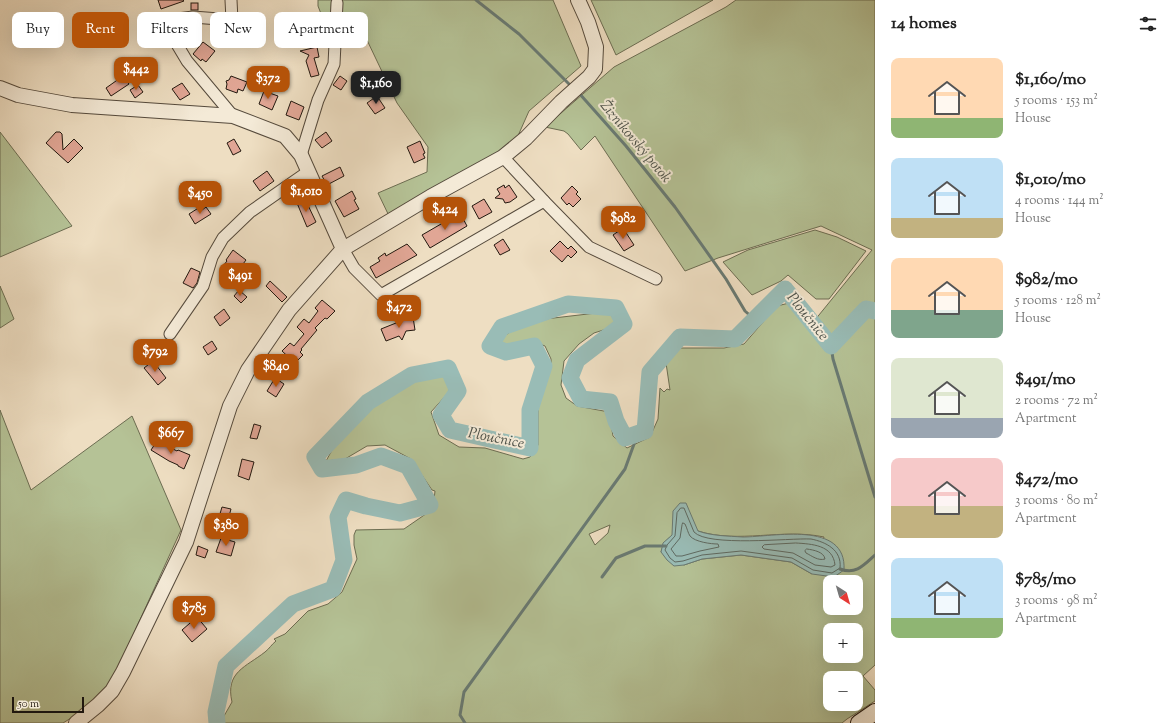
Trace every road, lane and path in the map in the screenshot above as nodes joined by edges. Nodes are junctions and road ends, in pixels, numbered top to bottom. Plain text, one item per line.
1 (231, 0) edge
2 (578, 0) edge
3 (337, 3) dead end
4 (0, 88) edge
5 (234, 116) junction
6 (301, 155) junction
7 (503, 157) junction
8 (309, 171) junction
9 (544, 201) junction
10 (343, 249) junction
11 (656, 279) dead end
12 (170, 334) dead end
13 (875, 712) edge
14 (76, 723) edge
15 (859, 723) edge

1 - 5 street
2 - 7 street
3 - 6 street
4 - 5 street
5 - 6 street
6 - 8 street
7 - 9 street
7 - 10 street
8 - 10 street
8 - 12 street
9 - 10 street
9 - 11 street
10 - 14 street
13 - 15 main road

